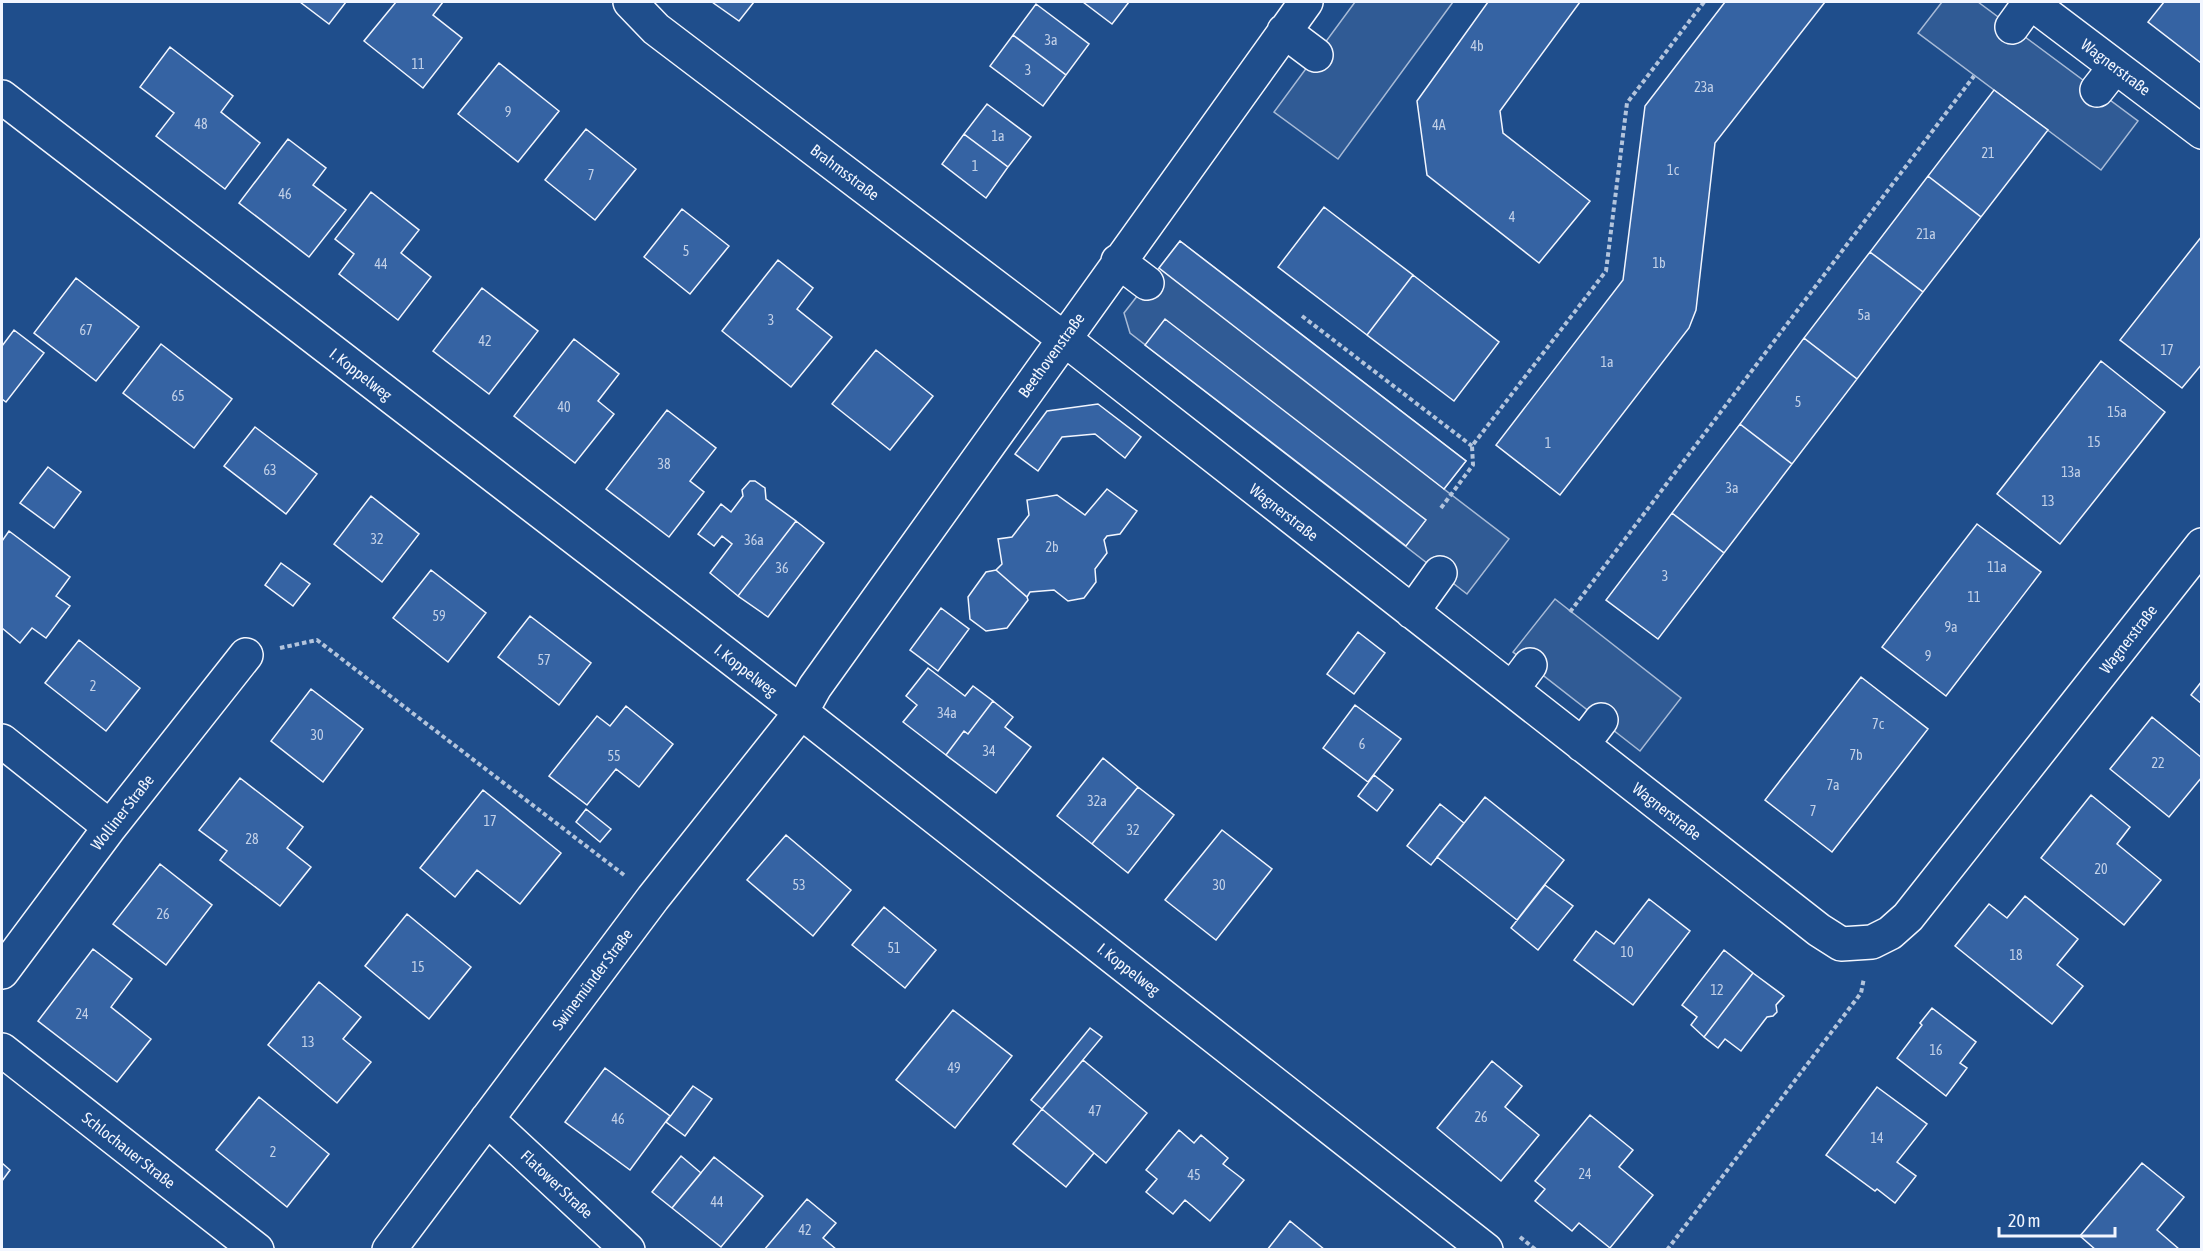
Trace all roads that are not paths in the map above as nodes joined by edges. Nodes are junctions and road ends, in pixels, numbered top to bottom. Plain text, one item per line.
1 (630, 2) edge
2 (1306, 2) edge
3 (2024, 10) edge
4 (1284, 31) junction
5 (1316, 55) dead end
6 (2, 97) edge
7 (2202, 132) edge
8 (1118, 261) junction
9 (1147, 283) dead end
10 (1063, 338) junction
11 (2202, 545) edge
12 (1440, 573) dead end
13 (1412, 612) junction
14 (246, 655) road end
15 (801, 712) junction
16 (2, 741) edge
17 (110, 827) junction
18 (2, 972) edge
19 (2, 1050) edge
20 (487, 1119) junction
21 (257, 1250) edge
22 (389, 1250) edge
23 (628, 1250) edge
24 (1486, 1250) edge

1 - 10 street, Brahmsstraße
2 - 4 street, Beethovenstraße
3 - 7 street, Wagnerstraße
4 - 5 street
4 - 8 street, Beethovenstraße
6 - 15 street, I. Koppelweg
8 - 9 street
8 - 10 street, Beethovenstraße
10 - 13 street, Wagnerstraße
10 - 15 street, Beethovenstraße
11 - 13 street, Wagnerstraße
12 - 13 street
14 - 17 street, Wolliner Straße
15 - 20 street, Swinemünder Straße
15 - 24 street, I. Koppelweg
16 - 17 street
17 - 18 street, Wolliner Straße
19 - 21 street, Schlochauer Straße
20 - 22 street, Swinemünder Straße
20 - 23 street, Flatower Straße

